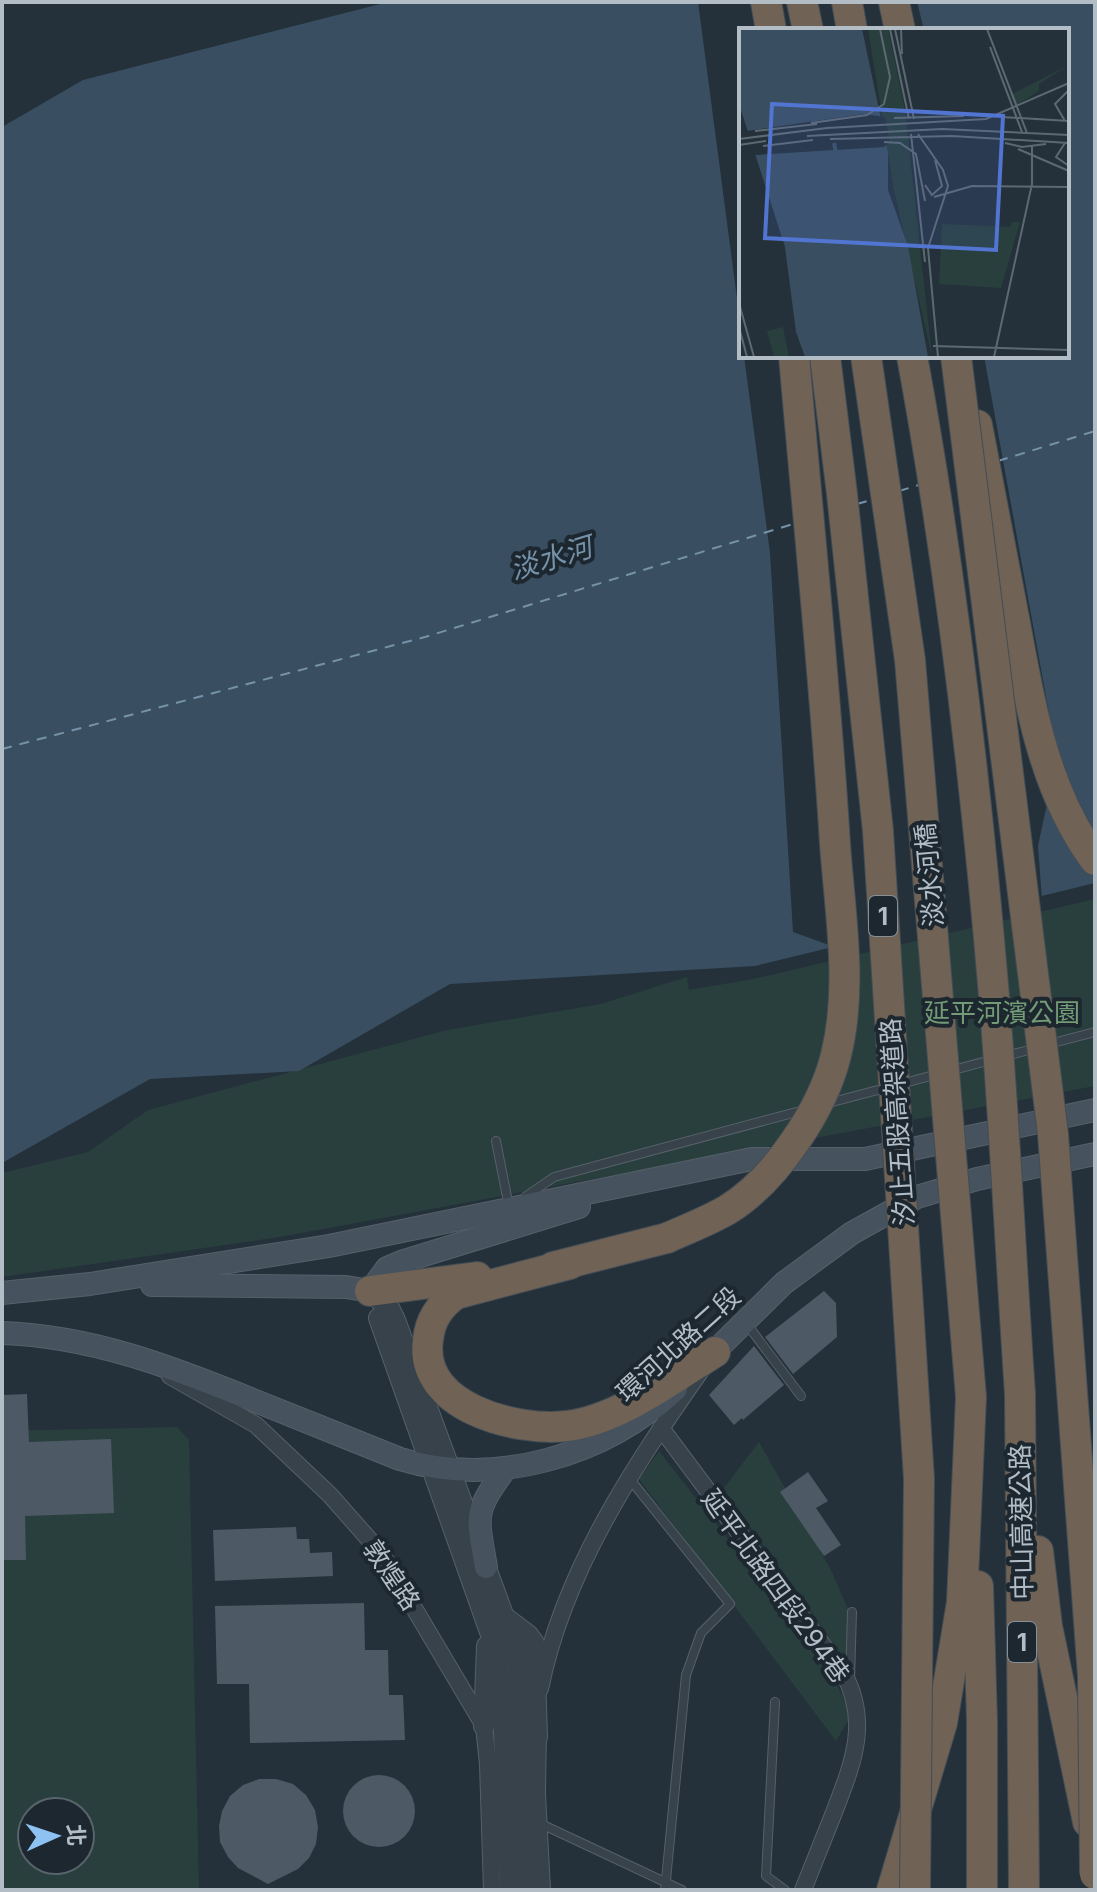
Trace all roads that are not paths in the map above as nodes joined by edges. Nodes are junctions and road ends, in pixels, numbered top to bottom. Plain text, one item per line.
1 (749, 2) edge
2 (766, 2) edge
3 (802, 2) edge
4 (847, 2) edge
5 (894, 2) edge
6 (753, 28) edge
7 (771, 28) edge
8 (808, 28) edge
9 (852, 28) edge
10 (900, 28) edge
11 (794, 358) edge
12 (825, 358) edge
13 (866, 358) edge
14 (912, 358) edge
15 (956, 358) edge
16 (964, 358) edge
17 (1095, 860) edge
18 (1095, 1032) edge
19 (1095, 1110) edge
20 (496, 1141) dead end
21 (1095, 1154) edge
22 (706, 1169) junction
23 (509, 1209) junction
24 (570, 1264) junction
25 (90, 1284) junction
26 (370, 1291) junction
27 (2, 1293) edge
28 (745, 1323) junction
29 (2, 1333) edge
30 (715, 1352) junction
31 (137, 1357) junction
32 (1020, 1394) junction
33 (801, 1396) dead end
34 (971, 1397) junction
35 (661, 1428) junction
36 (441, 1468) junction
37 (506, 1468) junction
38 (629, 1478) junction
39 (486, 1567) junction
40 (852, 1612) dead end
41 (496, 1620) junction
42 (850, 1684) junction
43 (775, 1702) dead end
44 (484, 1726) junction
45 (537, 1737) junction
46 (539, 1823) junction
47 (1092, 1837) edge
48 (1095, 1874) edge
49 (899, 1884) edge
50 (665, 1886) edge
51 (492, 1890) edge
52 (510, 1890) edge
53 (527, 1890) edge
54 (542, 1890) edge
55 (682, 1890) edge
56 (785, 1890) edge
57 (803, 1890) edge
58 (982, 1890) edge
59 (1024, 1890) edge

1 - 6 highway
2 - 7 highway
3 - 8 highway
4 - 9 highway
5 - 10 highway
11 - 24 highway, bridge
12 - 49 highway, 汐止五股高架道路 / 1, bridge
13 - 34 highway, 淡水河橋 / 1, bridge
14 - 32 highway, 淡水河橋 / 1, bridge
15 - 48 highway, bridge
16 - 17 highway
18 - 23 lane
19 - 22 main road
20 - 23 lane
21 - 28 main road, 環河北路二段
22 - 23 main road
22 - 26 main road
23 - 25 main road
24 - 26 highway
24 - 30 highway
25 - 26 main road
25 - 27 main road
26 - 36 street
28 - 30 main road, 環河北路二段
28 - 33 lane
29 - 31 main road, 環河北路二段
30 - 35 street
30 - 37 main road, 環河北路二段
31 - 36 main road, 環河北路二段
31 - 44 street, 敦煌路
32 - 47 highway
32 - 59 highway, 中山高速公路 / 1
34 - 49 highway, 1
34 - 58 highway, 中山高速公路 / 1
35 - 38 street
35 - 42 street, 延平北路四段294巷
36 - 37 main road, 環河北路二段
36 - 39 street
36 - 41 street
37 - 39 main road
38 - 45 street
38 - 50 lane
39 - 41 street
40 - 42 lane
41 - 44 street
41 - 45 street
41 - 52 street
41 - 53 street
42 - 57 street, 延平北路四段294巷
43 - 56 lane
44 - 51 street, 敦煌路
45 - 46 street
46 - 50 lane
46 - 54 street
50 - 55 lane

